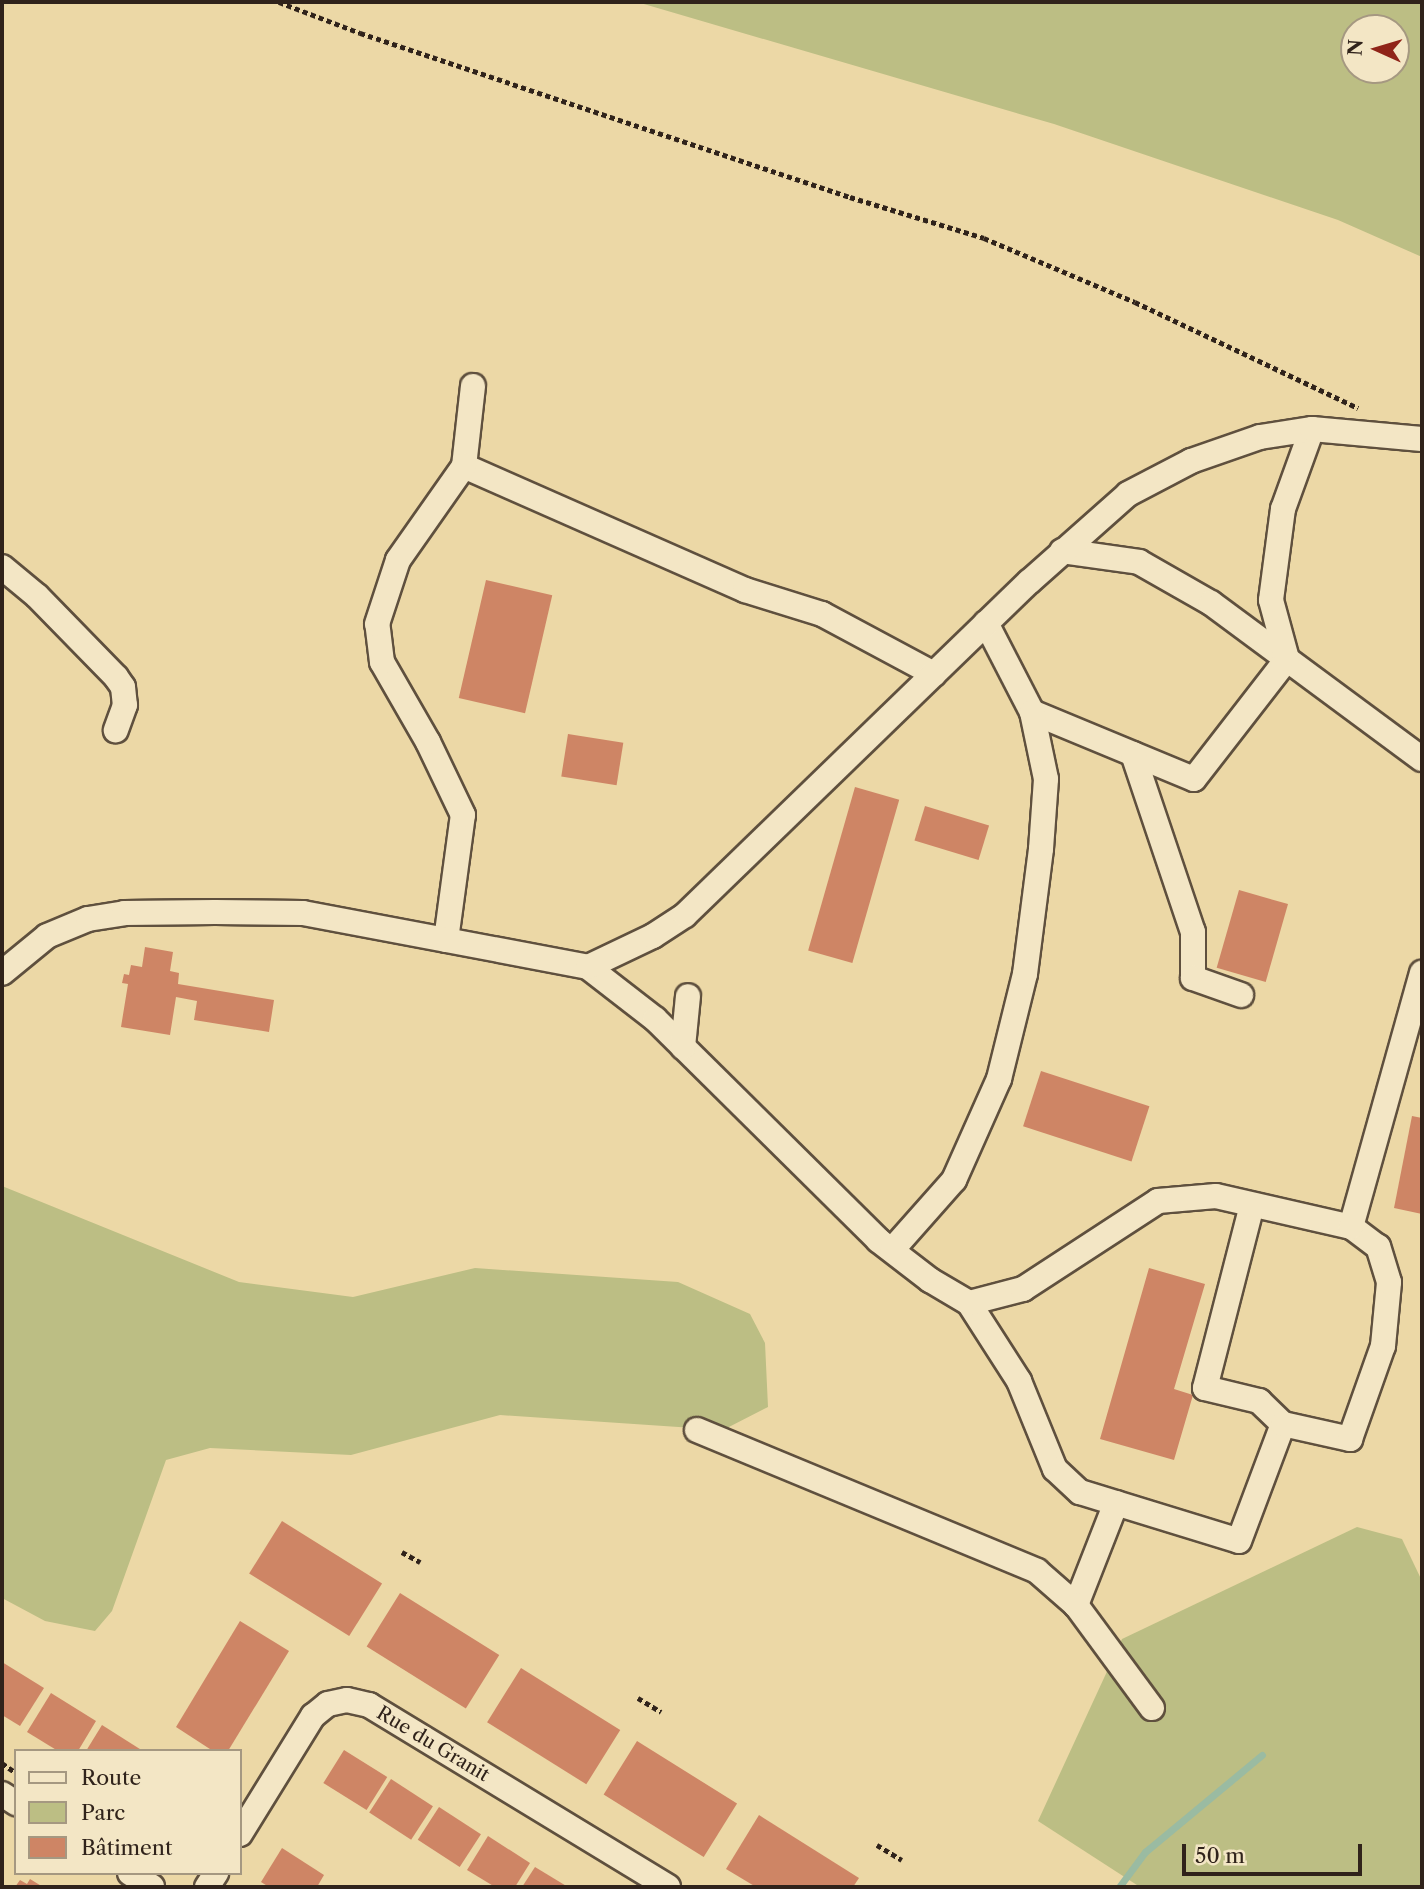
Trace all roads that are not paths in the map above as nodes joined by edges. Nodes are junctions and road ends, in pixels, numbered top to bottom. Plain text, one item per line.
1 (473, 386) dead end
2 (1312, 429) junction
3 (1422, 439) edge
4 (464, 466) junction
5 (1062, 551) junction
6 (2, 567) edge
7 (986, 624) junction
8 (1287, 659) junction
9 (934, 674) junction
10 (1032, 712) junction
11 (116, 730) dead end
12 (1133, 754) junction
13 (1422, 759) edge
14 (446, 940) junction
15 (588, 967) junction
16 (1422, 973) edge
17 (2, 974) edge
18 (1241, 995) dead end
19 (688, 996) dead end
20 (683, 1047) junction
21 (1252, 1205) junction
22 (1350, 1227) junction
23 (892, 1250) junction
24 (969, 1303) junction
25 (1283, 1424) junction
26 (697, 1430) dead end
27 (1116, 1503) junction
28 (1076, 1605) junction
29 (1152, 1708) dead end
30 (242, 1831) edge
31 (133, 1875) edge
32 (152, 1887) edge
33 (668, 1887) edge

1 - 4 street
2 - 3 street
2 - 5 street
2 - 8 street
4 - 9 street
4 - 14 street
5 - 7 street
5 - 8 street
6 - 11 street
7 - 9 street
7 - 10 street
8 - 12 street
8 - 13 street
9 - 15 street
10 - 12 street
10 - 23 street
12 - 18 street
14 - 15 street
14 - 17 street
15 - 20 street
16 - 22 street
19 - 20 street
20 - 23 street
21 - 22 street
21 - 24 street
21 - 25 street
22 - 25 street
23 - 24 street
24 - 27 street
25 - 27 street
26 - 28 street
27 - 28 street
28 - 29 street
30 - 33 street, Rue du Granit
31 - 32 street

